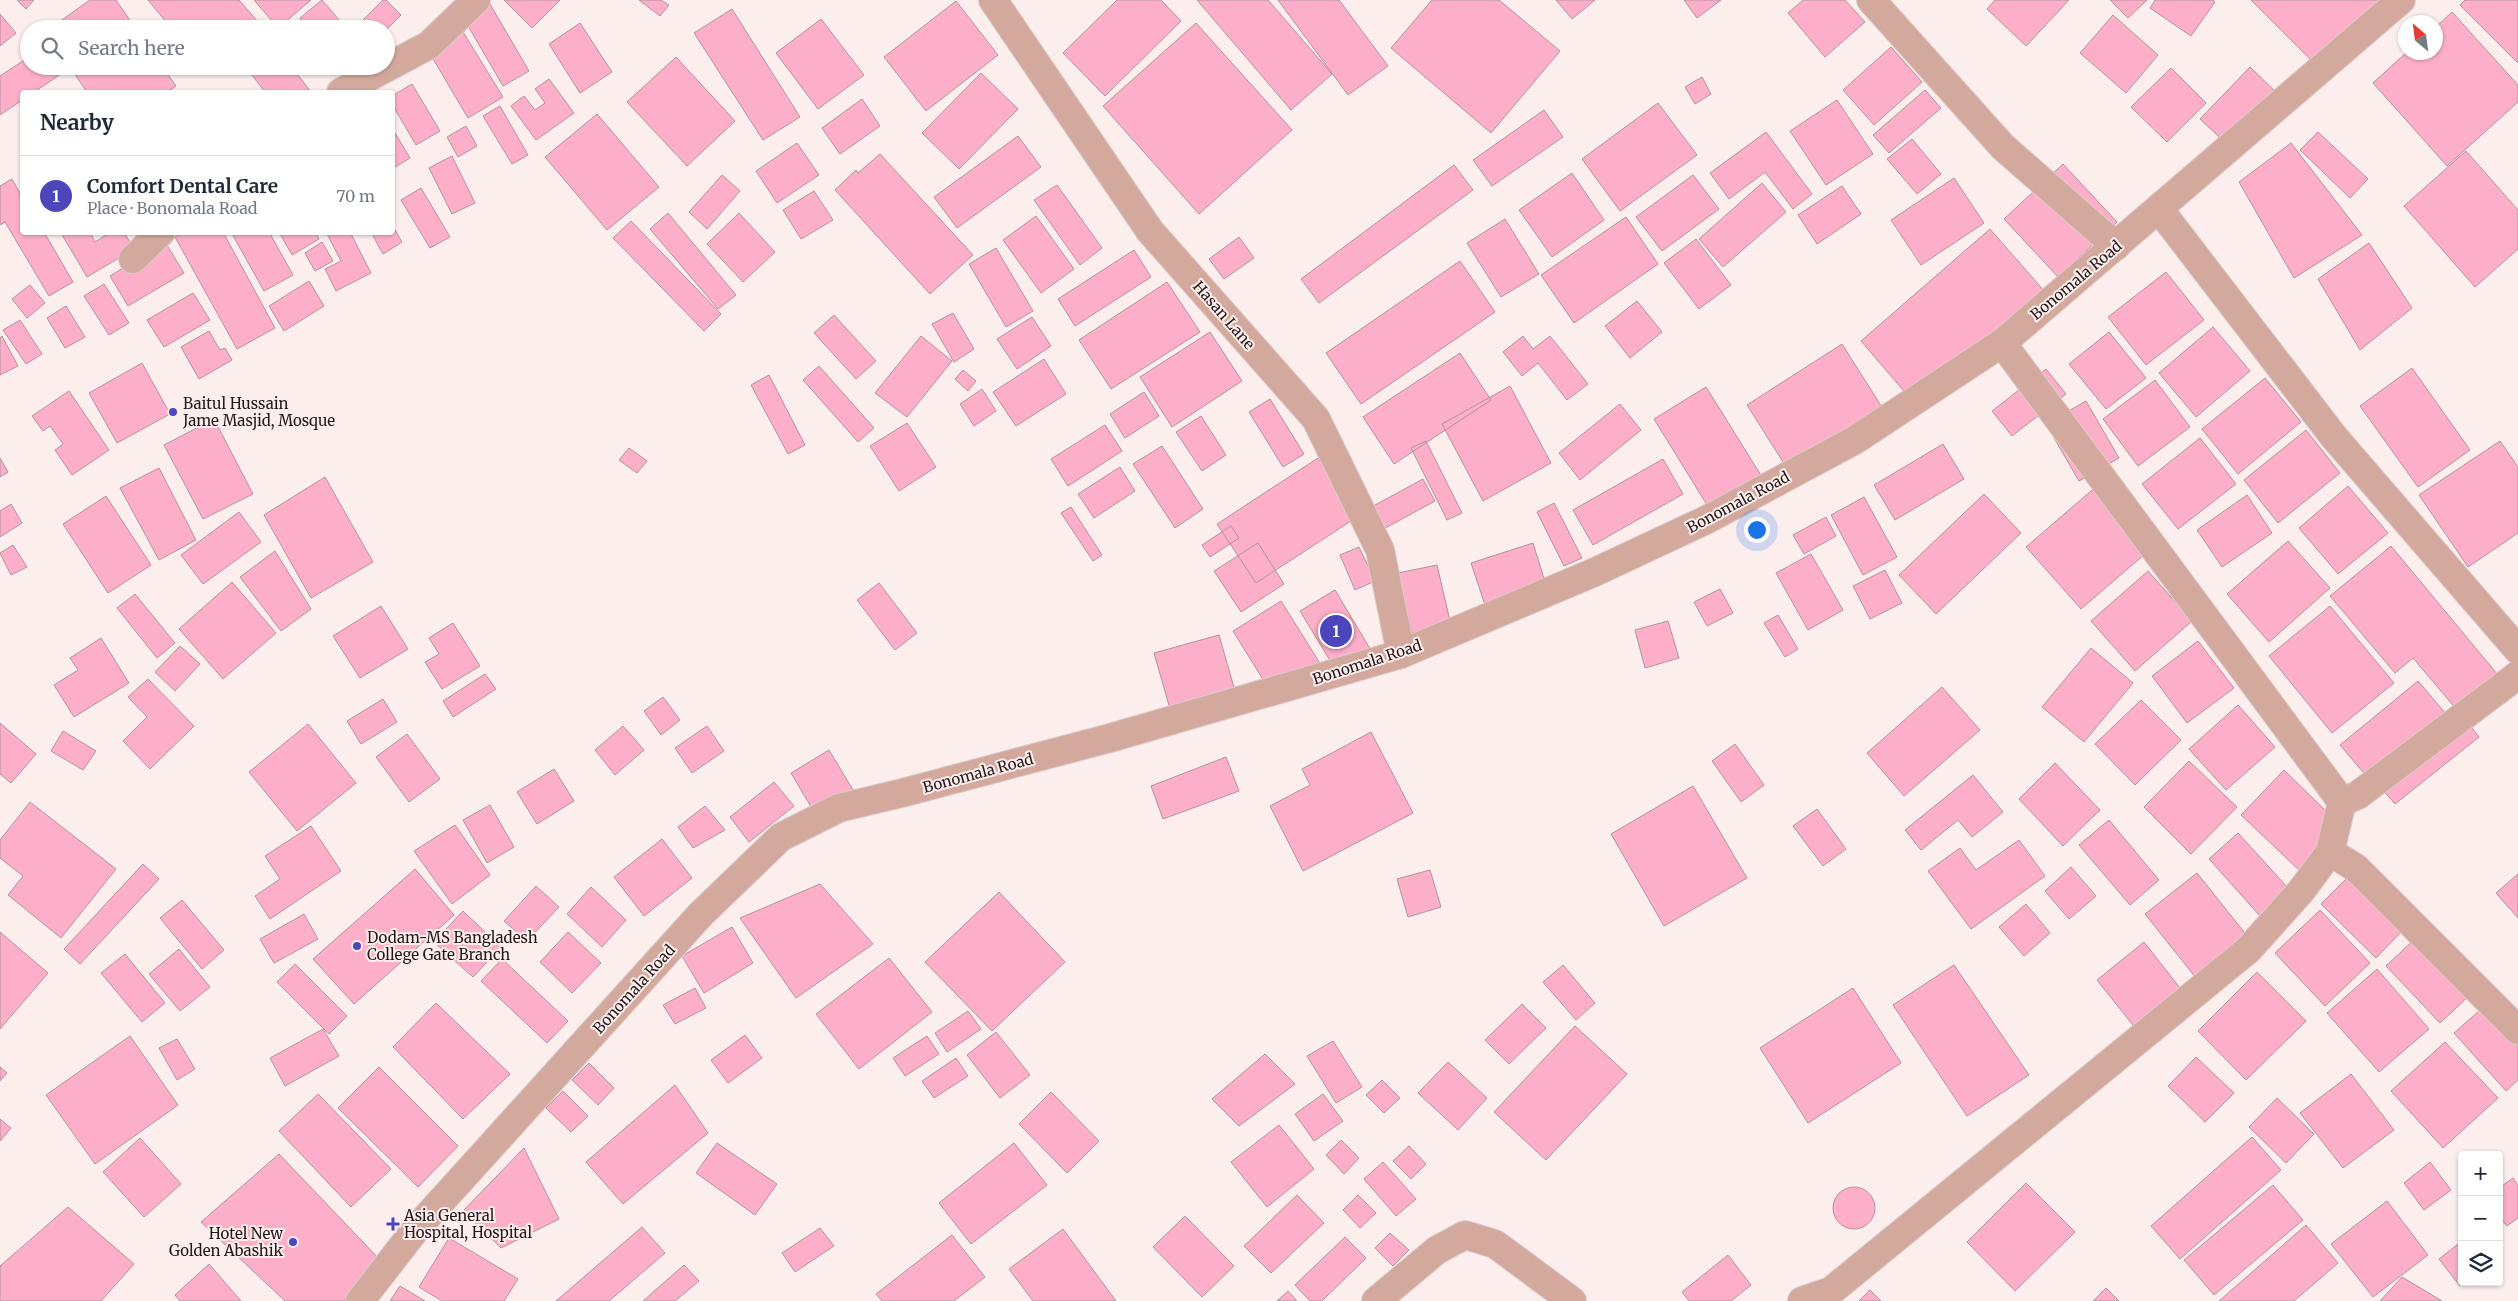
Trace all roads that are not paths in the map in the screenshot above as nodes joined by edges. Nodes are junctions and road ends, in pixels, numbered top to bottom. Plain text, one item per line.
1 (476, 0) edge
2 (993, 0) edge
3 (1871, 0) edge
4 (2401, 0) edge
5 (395, 63) edge
6 (373, 75) edge
7 (345, 90) edge
8 (2159, 209) junction
9 (158, 235) edge
10 (2116, 246) junction
11 (133, 259) dead end
12 (2002, 343) junction
13 (2518, 650) edge
14 (1401, 654) junction
15 (2518, 675) edge
16 (2342, 802) junction
17 (2330, 852) junction
18 (2518, 1030) edge
19 (360, 1301) edge
20 (1376, 1301) edge
21 (1572, 1301) edge
22 (1802, 1301) edge

1 - 5 street
2 - 14 street, Hasan Lane
3 - 10 street
4 - 8 street, Bonomala Road
6 - 7 street
8 - 10 street, Bonomala Road
8 - 13 street
9 - 11 street
10 - 12 street, Bonomala Road
12 - 14 street, Bonomala Road
12 - 16 street
14 - 19 street, Bonomala Road
15 - 16 street
16 - 17 street
17 - 18 street
17 - 22 street
20 - 21 street

